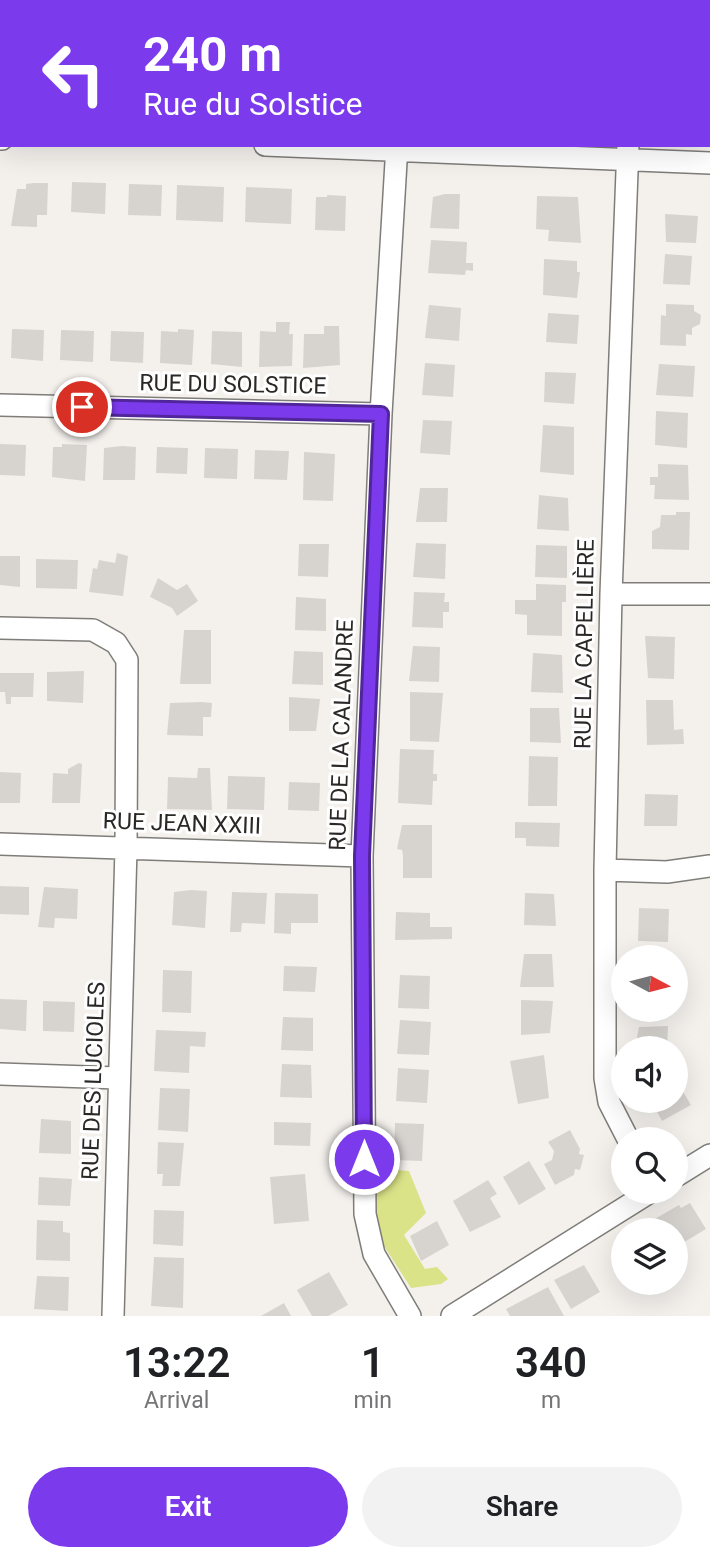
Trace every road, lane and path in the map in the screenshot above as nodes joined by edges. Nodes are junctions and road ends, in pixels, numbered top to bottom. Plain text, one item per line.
1 (397, 147) edge
2 (627, 152) edge
3 (710, 163) edge
4 (0, 405) edge
5 (381, 414) junction
6 (611, 594) junction
7 (710, 594) edge
8 (0, 628) edge
9 (0, 844) edge
10 (126, 848) junction
11 (362, 856) junction
12 (710, 866) edge
13 (605, 870) junction
14 (0, 1074) edge
15 (118, 1078) junction
16 (622, 1127) edge
17 (710, 1155) edge
18 (688, 1169) edge
19 (631, 1204) edge
20 (113, 1316) edge
21 (410, 1316) edge
22 (452, 1316) edge

1 - 2 street
1 - 5 street, RUE DE LA CALANDRE
2 - 3 street
2 - 6 street, RUE LA CAPELLIÈRE
4 - 5 street, RUE DU SOLSTICE
5 - 11 street, RUE DE LA CALANDRE
6 - 7 street
6 - 13 street, RUE LA CAPELLIÈRE
8 - 10 street, RUE DES LUCIOLES
9 - 10 street, RUE JEAN XXIII
10 - 11 street, RUE JEAN XXIII
10 - 15 street, RUE DES LUCIOLES
11 - 21 street, RUE DE LA CALANDRE
12 - 13 street
13 - 16 street, RUE LA CAPELLIÈRE
14 - 15 street
15 - 20 street, RUE DES LUCIOLES
17 - 18 street
19 - 22 street

